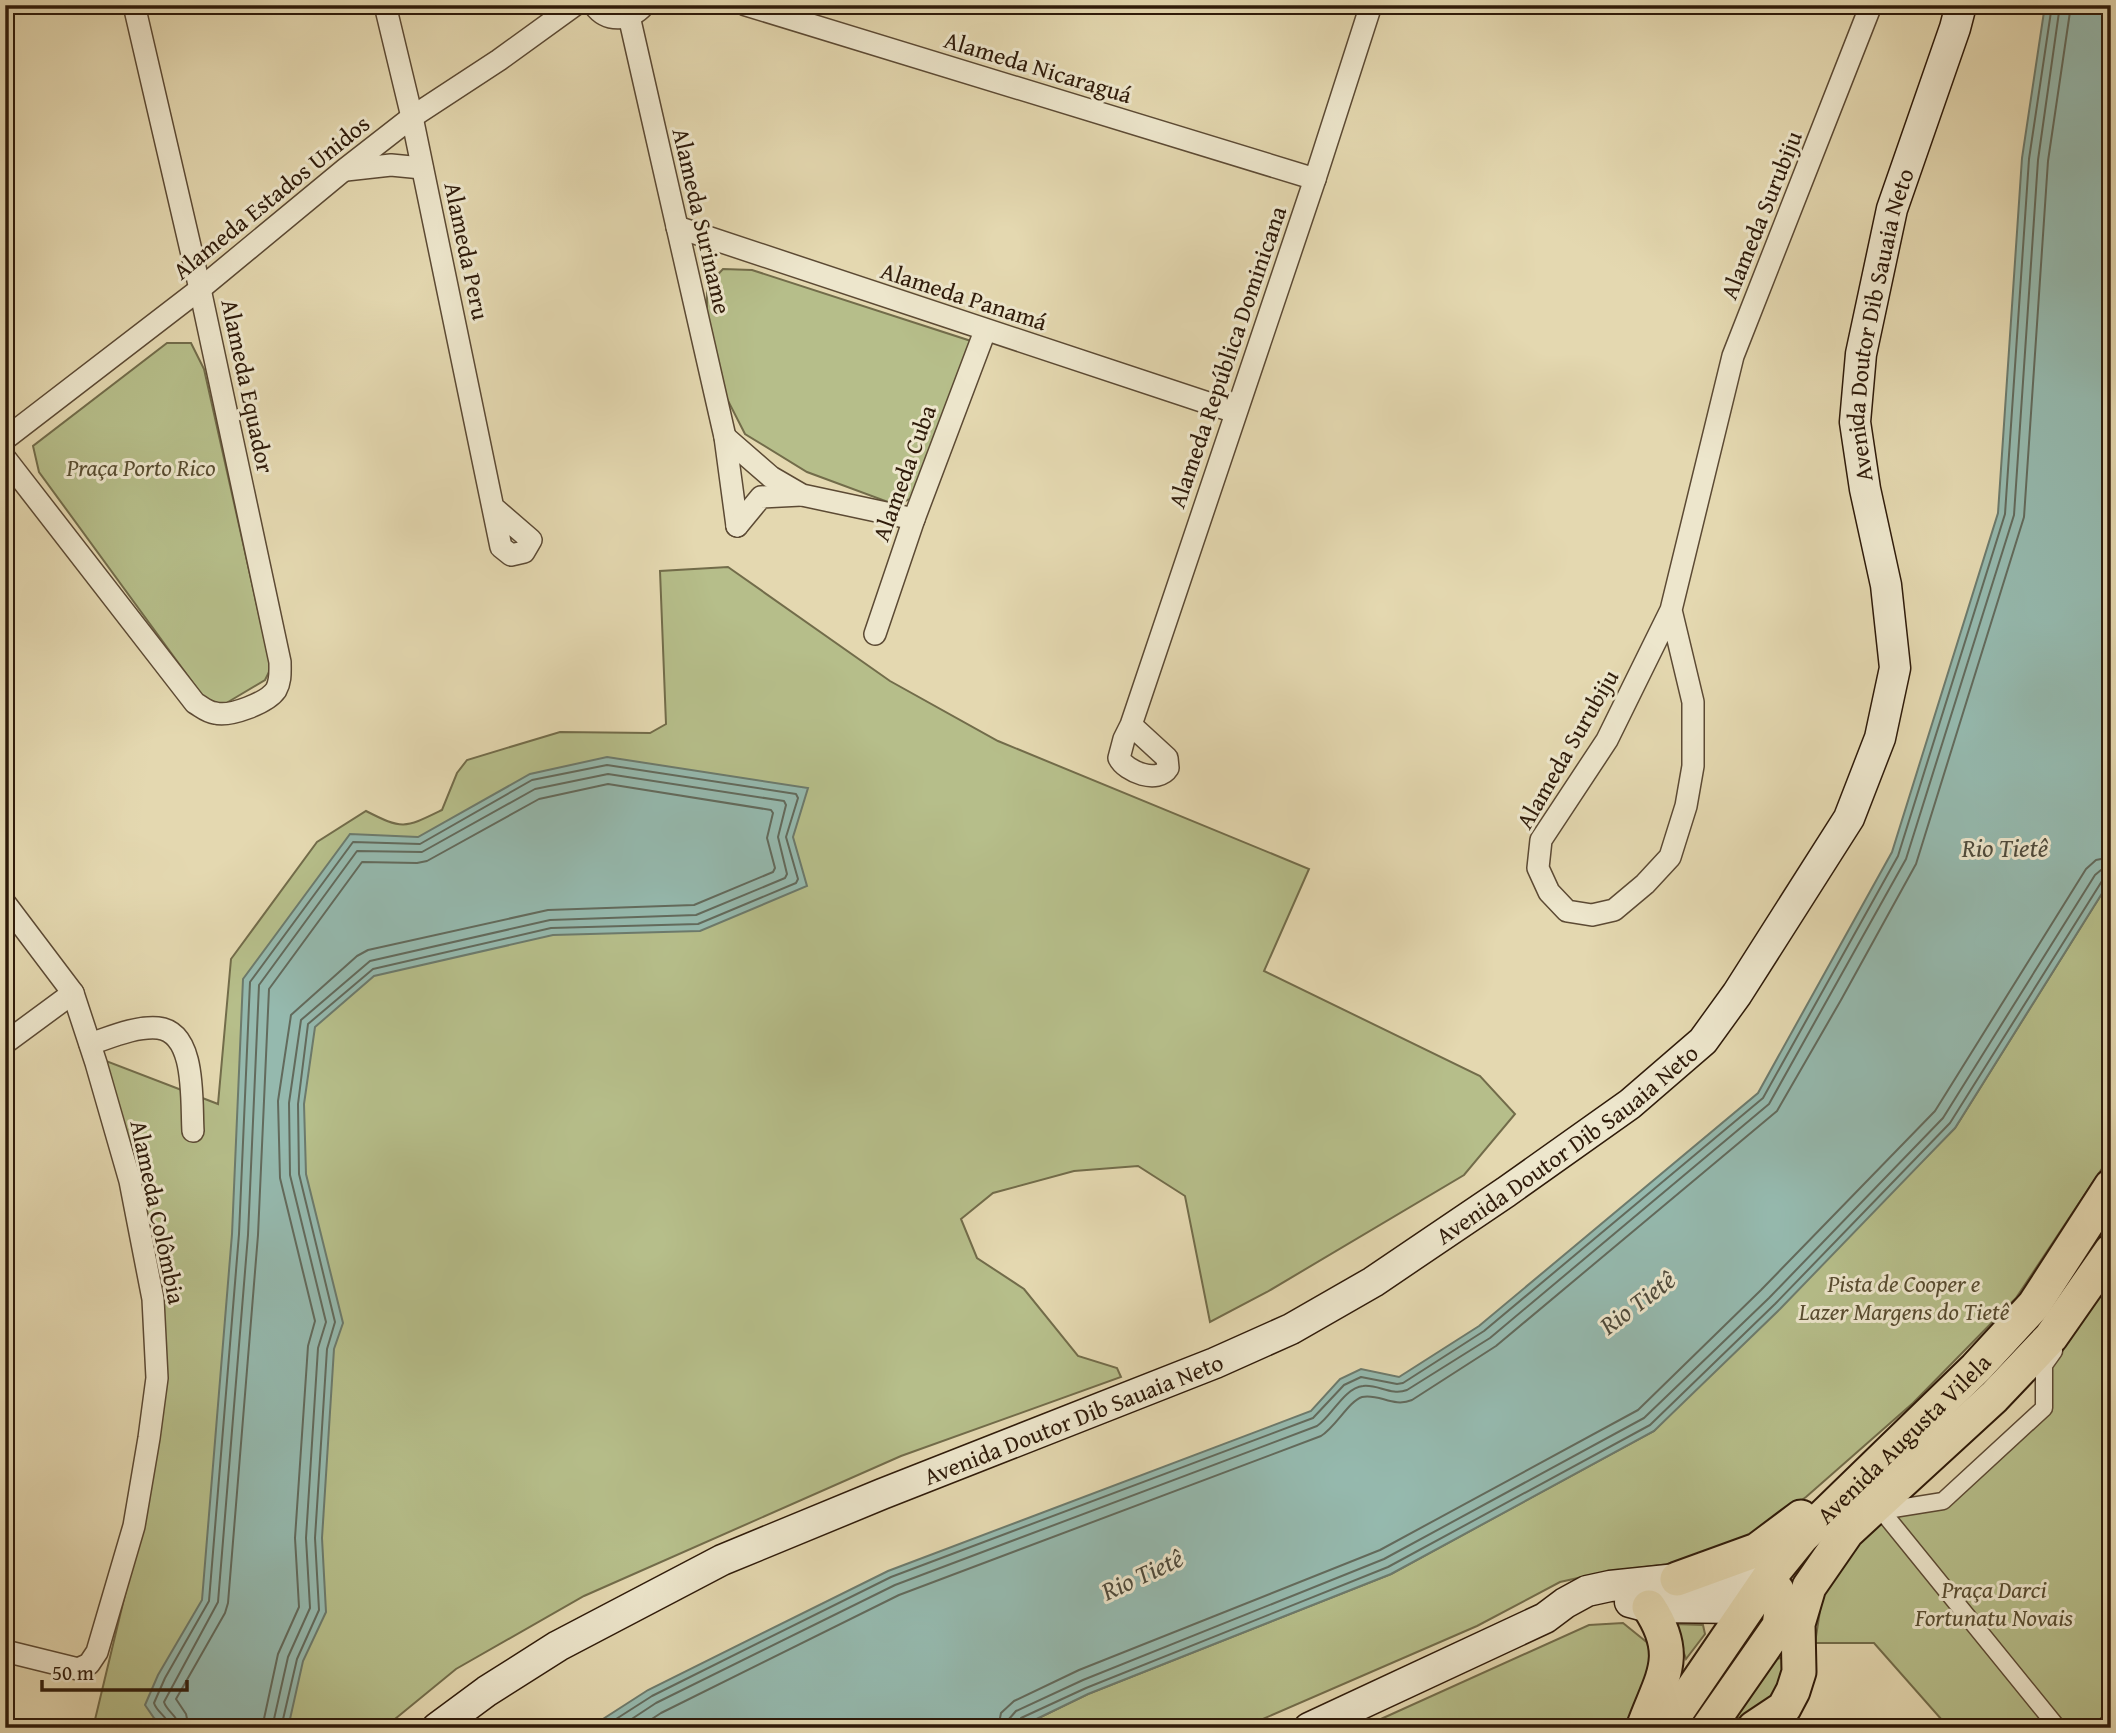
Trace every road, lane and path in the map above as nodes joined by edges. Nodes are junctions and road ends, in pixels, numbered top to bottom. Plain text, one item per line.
1 (134, 5) edge
2 (385, 5) edge
3 (575, 5) edge
4 (594, 5) edge
5 (747, 5) edge
6 (1370, 5) edge
7 (1871, 5) edge
8 (1961, 5) edge
9 (636, 11) edge
10 (412, 117) junction
11 (422, 168) junction
12 (344, 170) junction
13 (1315, 179) junction
14 (677, 227) junction
15 (200, 289) junction
16 (985, 331) junction
17 (1235, 412) junction
18 (725, 437) junction
19 (5, 439) edge
20 (5, 458) edge
21 (802, 495) junction
22 (494, 508) dead end
23 (914, 519) junction
24 (1671, 610) junction
25 (875, 634) dead end
26 (1131, 725) dead end
27 (5, 903) edge
28 (73, 993) junction
29 (5, 1043) edge
30 (90, 1044) junction
31 (193, 1131) dead end
32 (2111, 1186) edge
33 (2111, 1251) edge
34 (2111, 1274) edge
35 (1928, 1414) junction
36 (1847, 1532) junction
37 (1678, 1579) junction
38 (1774, 1588) junction
39 (1649, 1607) junction
40 (1746, 1608) junction
41 (1545, 1618) junction
42 (5, 1651) edge
43 (2111, 1721) edge
44 (437, 1728) edge
45 (1309, 1728) edge
46 (1643, 1728) edge
47 (1666, 1728) edge
48 (1708, 1728) edge
49 (1754, 1728) edge
50 (2058, 1728) edge
51 (2102, 1728) edge

1 - 15 street, Alameda Equador
2 - 10 street, Alameda Peru
3 - 10 street, Alameda Estados Unidos
4 - 9 street
5 - 13 street, Alameda Nicaraguá
6 - 13 street, Alameda República Dominicana
7 - 24 street, Alameda Surubiju
8 - 44 main road, Avenida Doutor Dib Sauaia Neto
9 - 14 street, Alameda Suriname
10 - 11 street, Alameda Peru
10 - 12 street, Alameda Estados Unidos
11 - 12 street
11 - 22 street, Alameda Peru
12 - 15 street, Alameda Estados Unidos
13 - 17 street, Alameda República Dominicana
14 - 16 street, Alameda Panamá
14 - 18 street, Alameda Suriname
15 - 19 street, Alameda Estados Unidos
15 - 20 street, Alameda Equador
16 - 17 street, Alameda Panamá
16 - 23 street, Alameda Cuba
17 - 26 street, Alameda República Dominicana
18 - 21 street
18 - 21 street, Alameda Suriname
21 - 23 street
23 - 25 street, Alameda Cuba
24 - 24 street, Alameda Surubiju
27 - 28 street, Alameda Colômbia
28 - 29 street
28 - 30 street, Alameda Colômbia
30 - 31 street
30 - 42 street, Alameda Colômbia
32 - 35 main road, Avenida Augusta Vilela
33 - 36 main road, Avenida Augusta Vilela
34 - 50 street
35 - 37 main road
35 - 38 main road, Avenida Augusta Vilela
36 - 38 main road
36 - 49 main road, Avenida Augusta Vilela
37 - 38 main road
37 - 41 main road
38 - 40 main road
38 - 48 main road
39 - 40 main road
39 - 41 main road
39 - 46 main road
40 - 47 main road
41 - 45 main road
43 - 51 street

